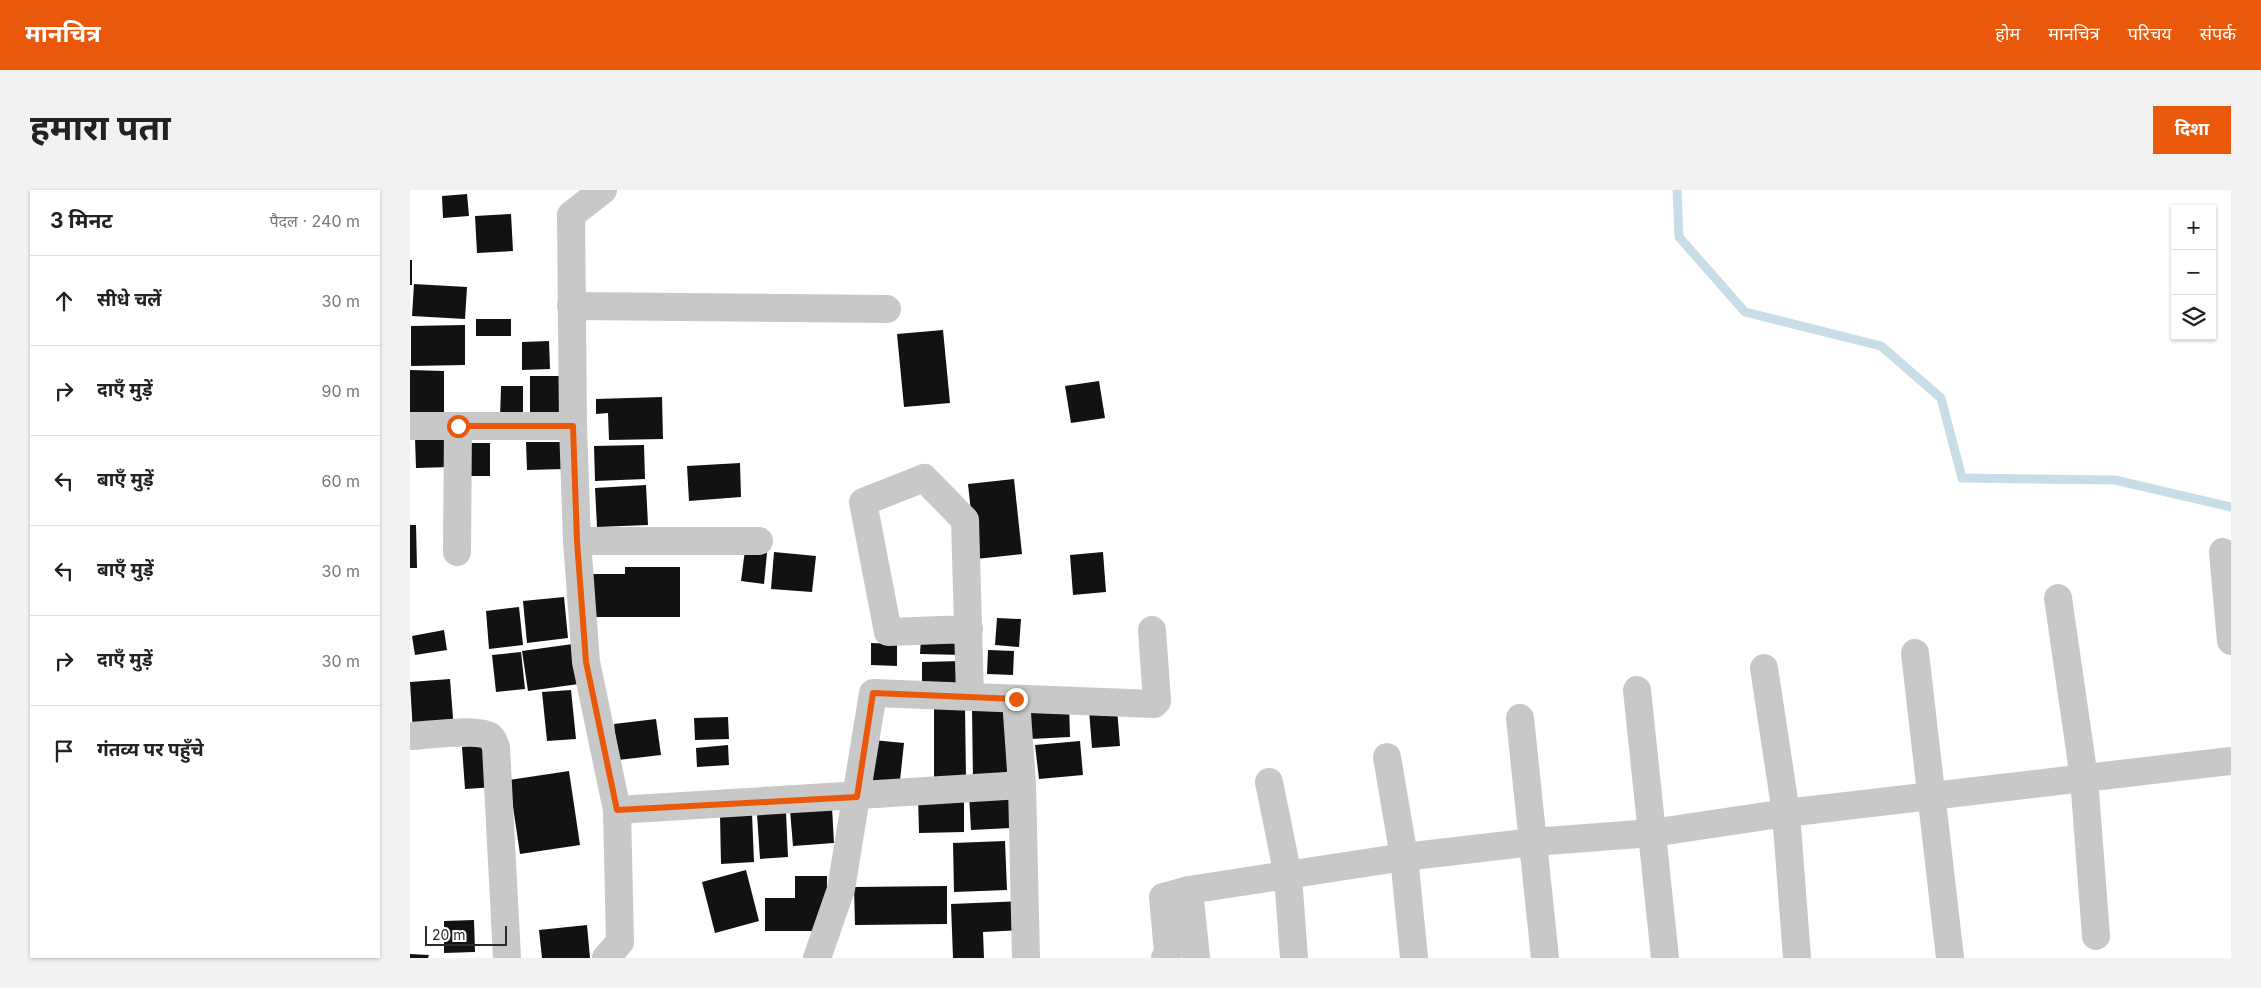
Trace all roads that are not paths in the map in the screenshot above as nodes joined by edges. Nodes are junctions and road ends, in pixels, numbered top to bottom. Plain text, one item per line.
1 (603, 190) edge
2 (571, 306) junction
3 (887, 309) dead end
4 (410, 426) edge
5 (458, 426) junction
6 (573, 426) junction
7 (577, 541) junction
8 (759, 541) dead end
9 (457, 552) dead end
10 (2223, 552) dead end
11 (2058, 598) dead end
12 (969, 629) junction
13 (1152, 630) dead end
14 (2231, 641) edge
15 (1915, 653) dead end
16 (1764, 668) dead end
17 (1637, 690) dead end
18 (970, 697) junction
19 (1016, 699) junction
20 (1520, 718) dead end
21 (410, 736) edge
22 (1388, 757) dead end
23 (2231, 761) edge
24 (2084, 778) junction
25 (1269, 782) dead end
26 (1022, 785) junction
27 (1932, 796) junction
28 (857, 797) junction
29 (617, 810) junction
30 (1786, 813) junction
31 (1652, 832) junction
32 (1533, 842) junction
33 (1404, 857) junction
34 (1288, 876) junction
35 (1189, 890) junction
36 (2096, 936) dead end
37 (507, 958) edge
38 (606, 958) edge
39 (817, 958) edge
40 (1026, 958) edge
41 (1165, 958) edge
42 (1196, 958) edge
43 (1294, 958) edge
44 (1414, 958) edge
45 (1545, 958) edge
46 (1664, 958) edge
47 (1797, 958) edge
48 (1950, 958) edge

1 - 2 street
2 - 3 street
2 - 6 street
4 - 5 street
5 - 6 street
5 - 9 street
6 - 7 street
7 - 8 street
7 - 29 street
10 - 14 street
11 - 24 street
12 - 12 street
12 - 18 street
13 - 19 street
15 - 27 street
16 - 30 street
17 - 31 street
18 - 19 street
18 - 28 street
19 - 26 street
20 - 32 street
21 - 37 street
22 - 33 street
23 - 24 street
24 - 27 street
24 - 36 street
25 - 34 street
26 - 28 street
26 - 40 street
27 - 30 street
27 - 48 street
28 - 29 street
28 - 39 street
29 - 38 street
30 - 31 street
30 - 47 street
31 - 32 street
31 - 46 street
32 - 33 street
32 - 45 street
33 - 34 street
33 - 44 street
34 - 35 street
34 - 43 street
35 - 41 street
35 - 42 street

